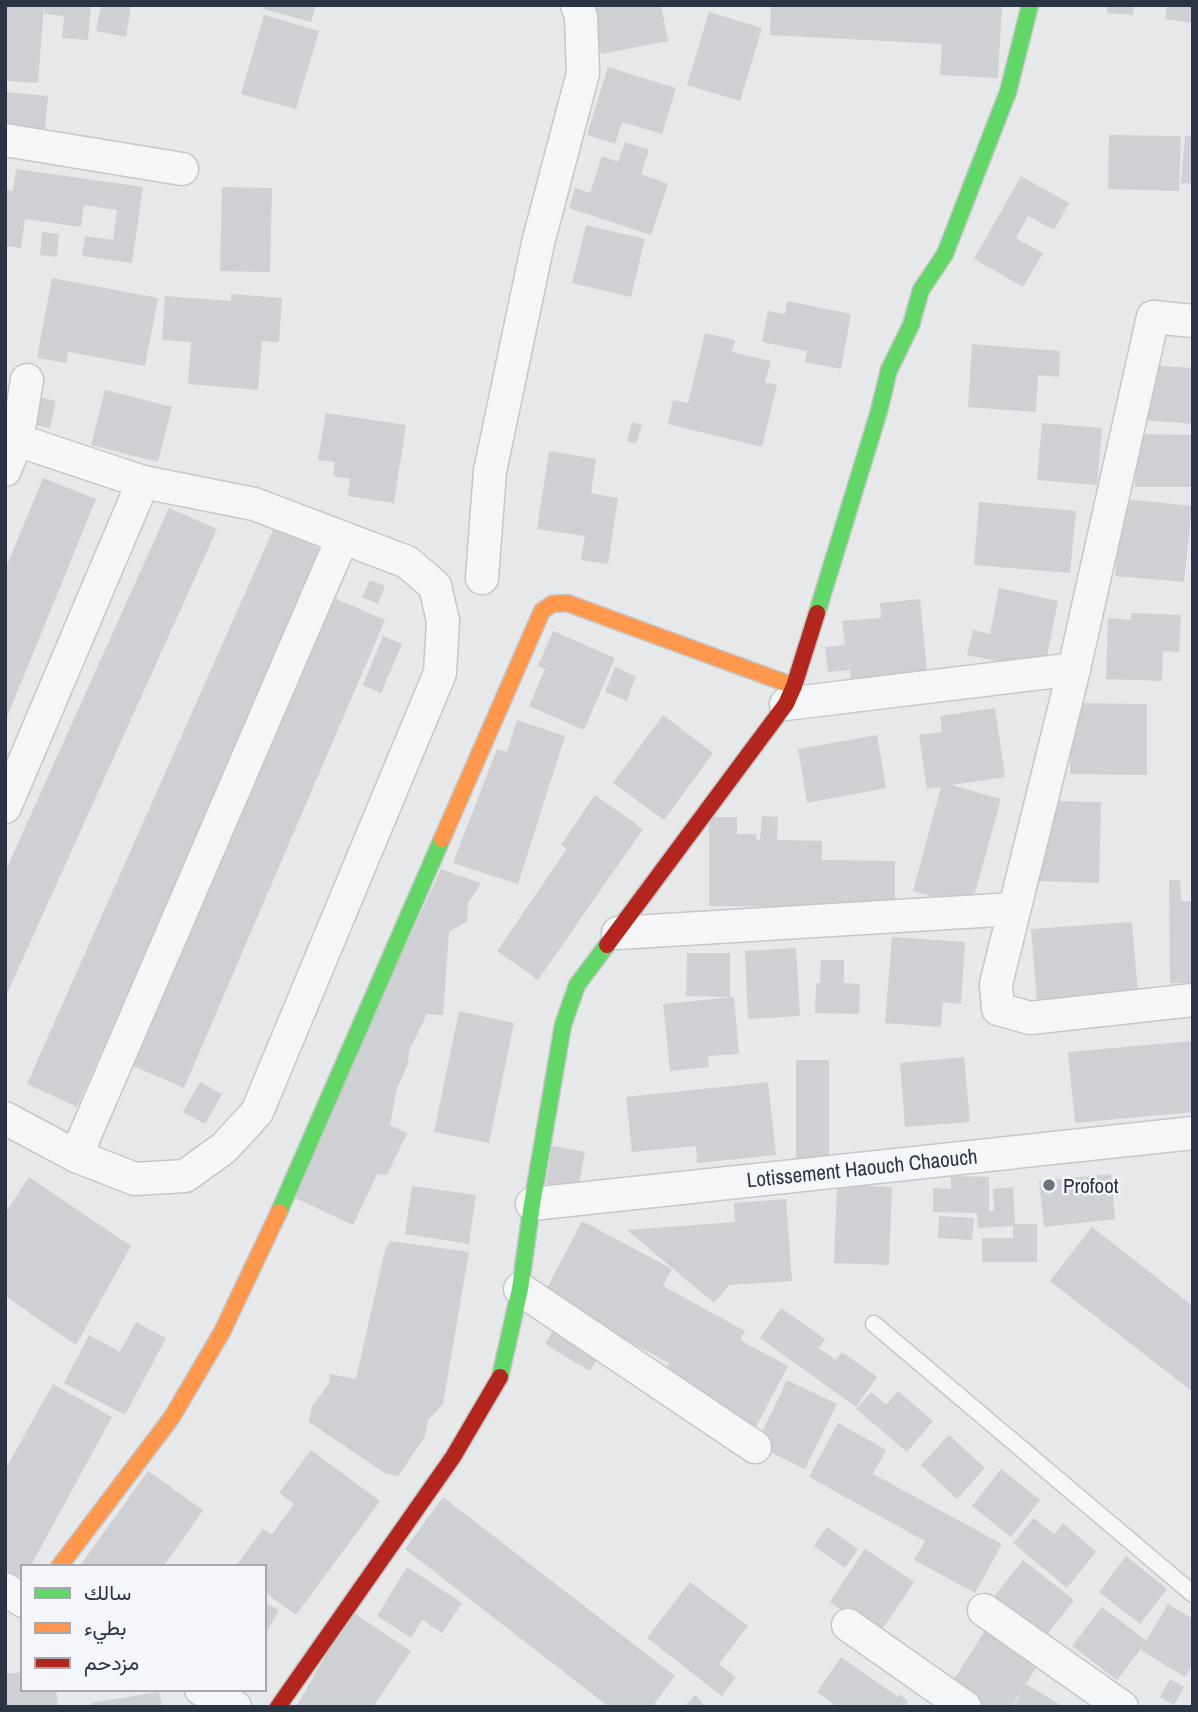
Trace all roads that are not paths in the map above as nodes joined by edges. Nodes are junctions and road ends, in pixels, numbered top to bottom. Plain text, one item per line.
1 (577, 5) edge
2 (1030, 5) edge
3 (5, 140) edge
4 (182, 169) dead end
5 (1193, 321) edge
6 (27, 380) dead end
7 (17, 440) junction
8 (5, 470) edge
9 (143, 482) junction
10 (342, 539) junction
11 (482, 578) dead end
12 (1074, 669) junction
13 (790, 695) junction
14 (5, 807) edge
15 (1014, 909) junction
16 (618, 933) junction
17 (1193, 1000) edge
18 (5, 1118) edge
19 (1193, 1133) edge
20 (76, 1156) junction
21 (532, 1204) junction
22 (520, 1289) junction
23 (874, 1324) dead end
24 (755, 1447) dead end
25 (61, 1565) edge
26 (5, 1589) edge
27 (1193, 1594) edge
28 (21, 1600) edge
29 (984, 1610) dead end
30 (848, 1625) dead end
31 (205, 1691) edge
32 (235, 1707) edge
33 (278, 1707) edge
34 (965, 1707) edge
35 (1122, 1707) edge

1 - 11 street
2 - 13 street
3 - 4 street
5 - 12 street
6 - 7 street
7 - 8 street
7 - 9 street
9 - 10 street
9 - 14 street
10 - 20 street
10 - 20 street
12 - 13 street
12 - 15 street
13 - 16 street
13 - 25 street
15 - 16 street
15 - 17 street
16 - 21 street
18 - 20 street
19 - 21 street, Lotissement Haouch Chaouch
21 - 22 street
22 - 24 street
22 - 33 street
23 - 27 lane
26 - 28 street
29 - 35 street
30 - 34 street
31 - 32 street

